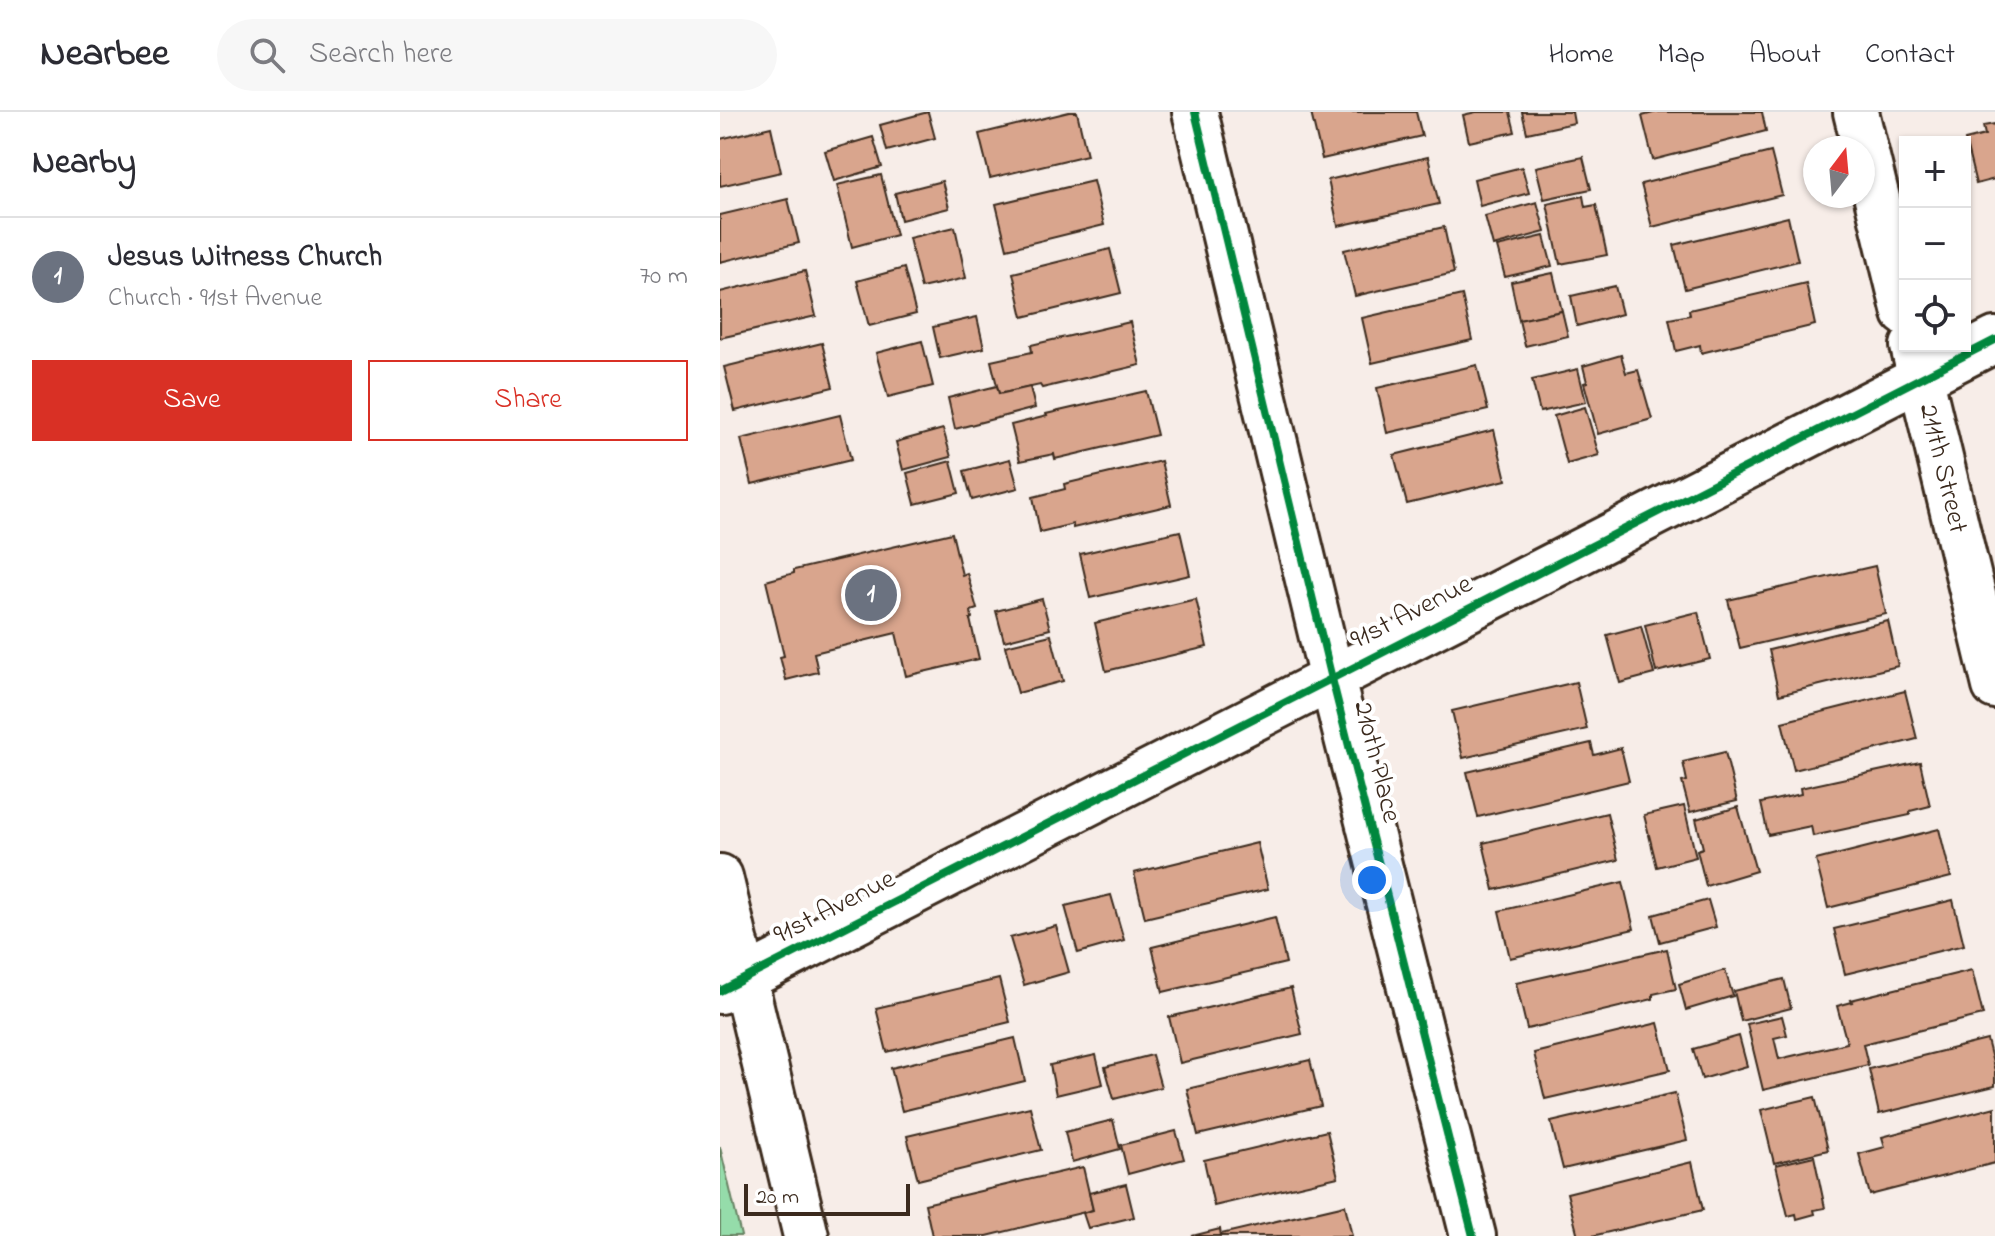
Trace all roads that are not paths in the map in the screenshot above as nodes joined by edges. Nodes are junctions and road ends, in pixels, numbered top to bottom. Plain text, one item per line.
1 (1195, 112) edge
2 (1856, 112) edge
3 (1899, 288) edge
4 (1995, 340) edge
5 (1917, 362) edge
6 (1332, 679) junction
7 (1995, 686) edge
8 (720, 877) edge
9 (732, 985) edge
10 (806, 1236) edge
11 (1473, 1236) edge

1 - 6 street, 210th Place
2 - 3 street
4 - 5 street, 91st Avenue
5 - 6 street, 91st Avenue
5 - 7 street, 211th Street
6 - 9 street, 91st Avenue
6 - 11 street, 210th Place
8 - 9 street
9 - 10 street

